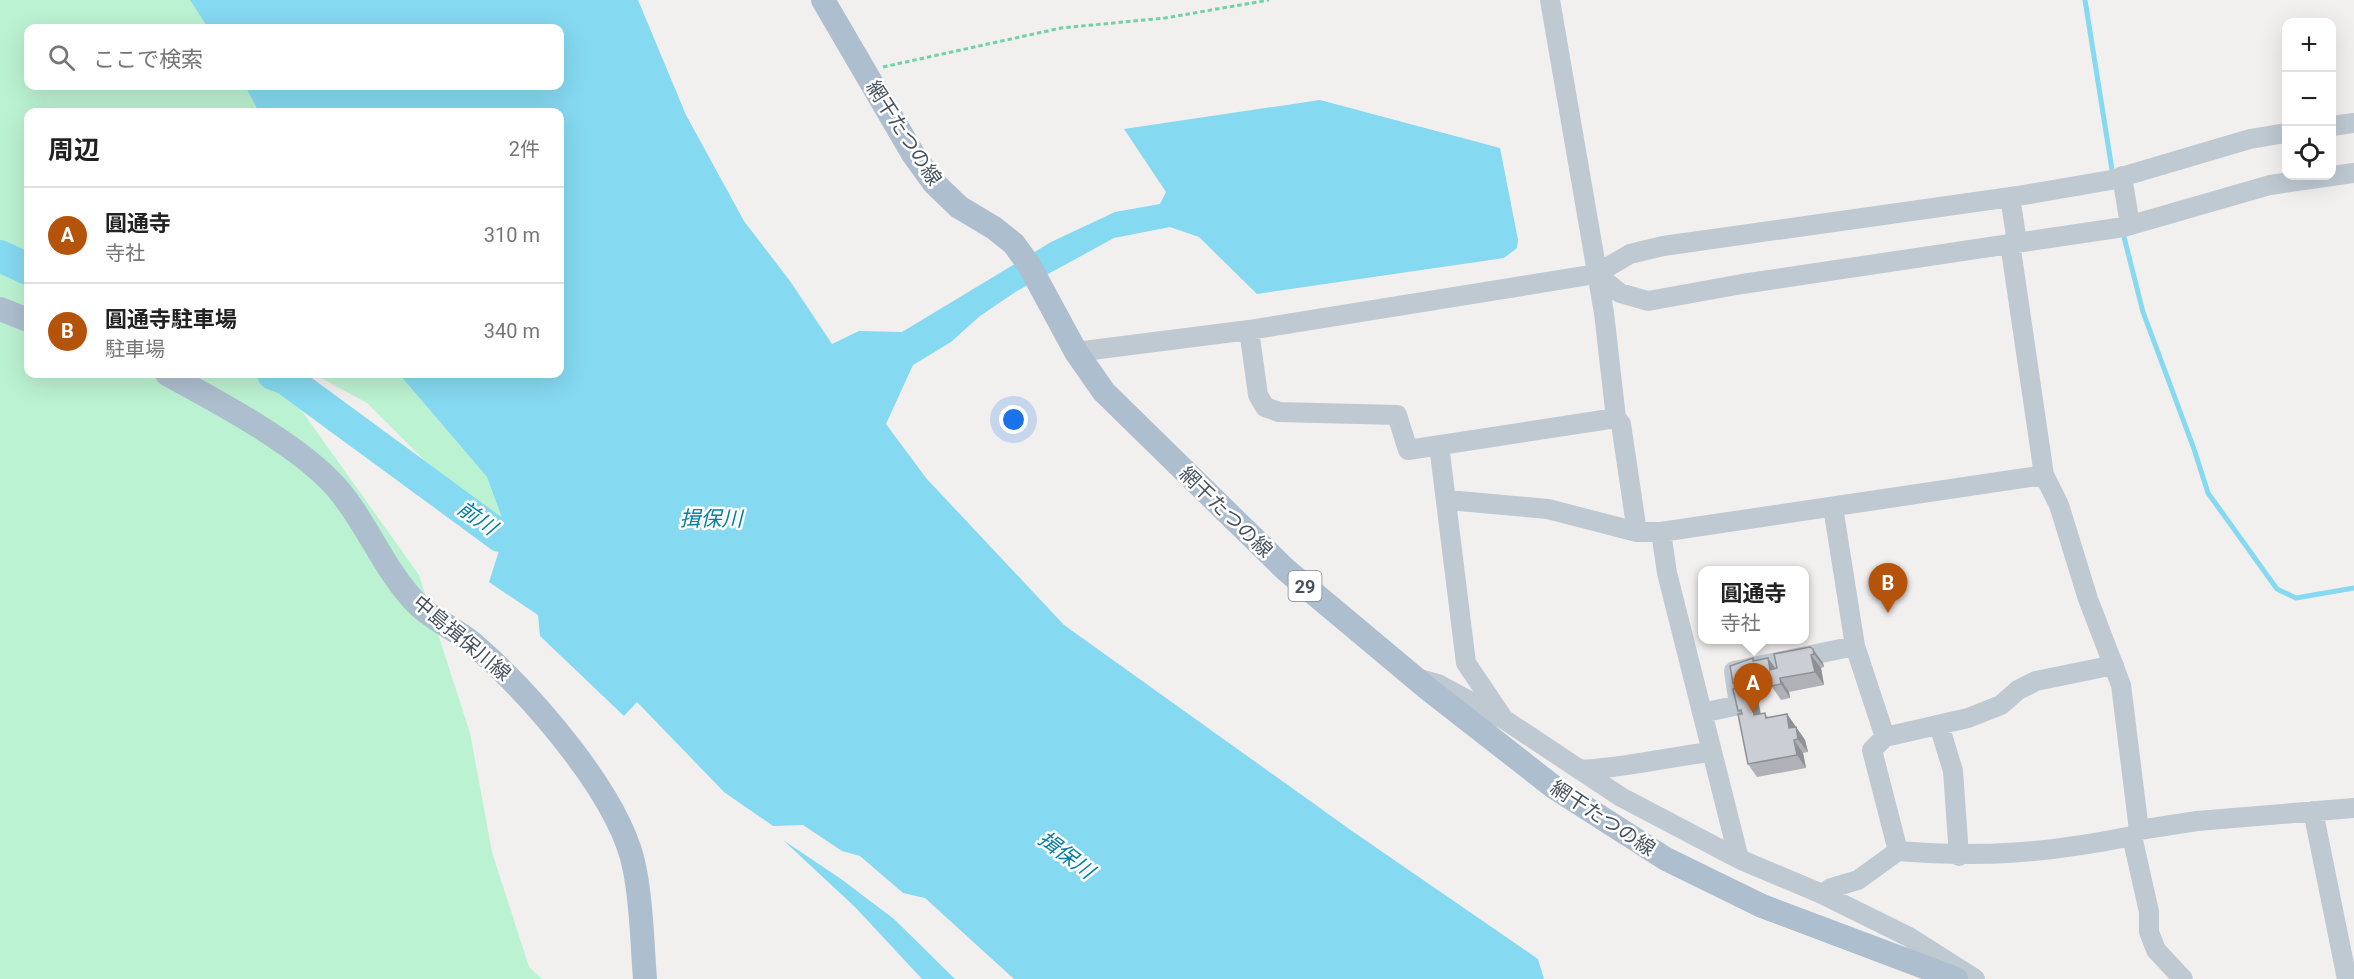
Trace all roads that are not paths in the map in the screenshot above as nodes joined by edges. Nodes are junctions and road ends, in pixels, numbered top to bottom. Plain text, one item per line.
1 (823, 0) edge
2 (1550, 0) edge
3 (2354, 123) edge
4 (2336, 125) edge
5 (2282, 134) edge
6 (2354, 173) edge
7 (2122, 176) junction
8 (2010, 197) junction
9 (2130, 225) junction
10 (2014, 242) junction
11 (1596, 274) junction
12 (0, 309) edge
13 (24, 318) edge
14 (1249, 330) junction
15 (1076, 352) junction
16 (174, 378) edge
17 (1616, 418) junction
18 (1439, 445) junction
19 (2044, 475) junction
20 (1448, 500) junction
21 (1833, 507) junction
22 (1637, 532) junction
23 (1661, 532) junction
24 (1855, 646) junction
25 (2114, 665) junction
26 (1415, 678) junction
27 (1702, 713) junction
28 (1505, 720) junction
29 (1939, 725) junction
30 (1885, 737) junction
31 (1712, 752) junction
32 (1580, 770) junction
33 (2354, 808) edge
34 (2313, 811) junction
35 (2135, 833) junction
36 (1899, 851) junction
37 (1959, 856) junction
38 (1739, 859) junction
39 (1821, 894) junction
40 (645, 979) edge
41 (1956, 979) edge
42 (1975, 979) edge
43 (2183, 979) edge
44 (2346, 979) edge

1 - 15 main road, 網干たつの線 / 29
2 - 11 street
3 - 4 street
5 - 7 street
6 - 9 street
7 - 8 street
7 - 9 street
8 - 10 street
8 - 11 street
9 - 10 street
10 - 11 street
10 - 19 street
11 - 14 street
11 - 17 street
12 - 13 main road
14 - 15 street
14 - 18 street
15 - 26 main road, 網干たつの線 / 29
16 - 40 main road, 中島揖保川線
17 - 18 street
17 - 22 street
18 - 20 street
19 - 21 street
19 - 25 street
20 - 22 street
20 - 28 street
21 - 23 street
21 - 24 street
22 - 23 street
23 - 27 street
24 - 27 street
24 - 30 street
25 - 29 street
25 - 35 street
26 - 28 street
26 - 41 main road, 網干たつの線 / 29
27 - 31 street
28 - 32 street
29 - 30 street
29 - 37 street
30 - 36 street
31 - 32 street
31 - 38 street
32 - 38 street
33 - 34 street
34 - 35 street
34 - 44 street
35 - 37 street
35 - 43 street
36 - 37 street
36 - 39 street
38 - 39 street
39 - 42 street

